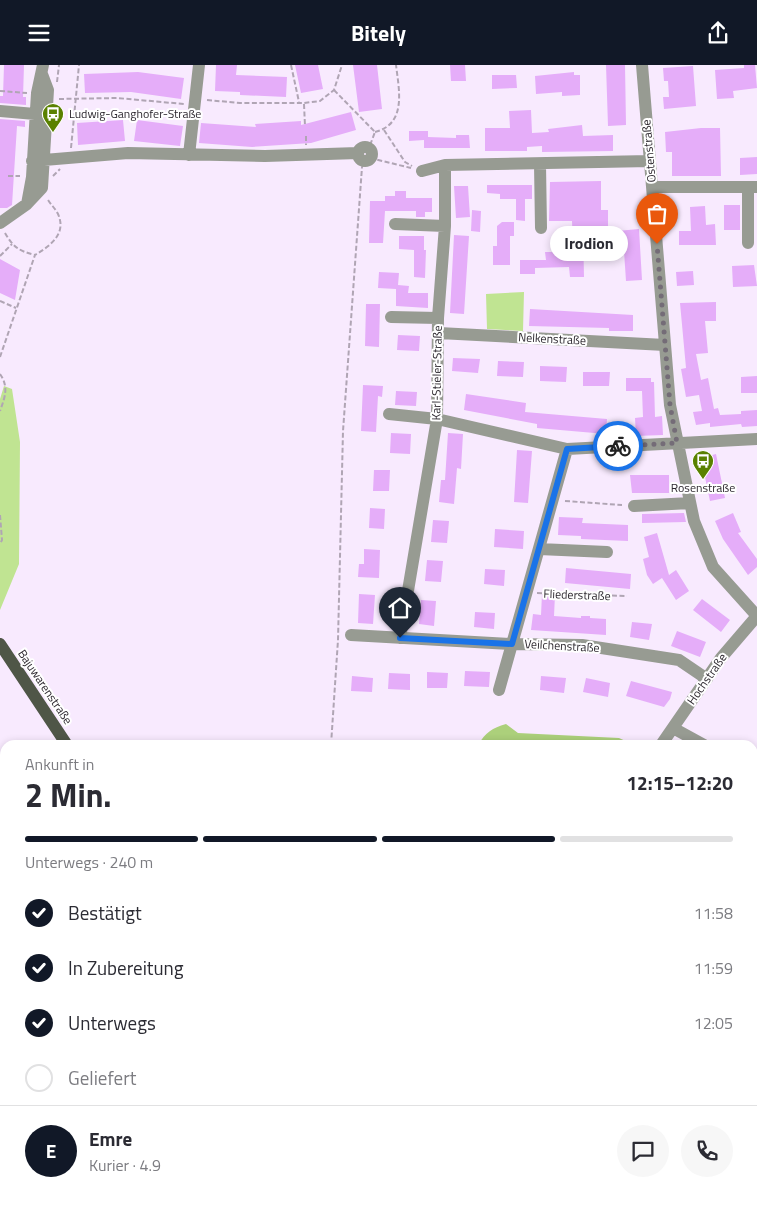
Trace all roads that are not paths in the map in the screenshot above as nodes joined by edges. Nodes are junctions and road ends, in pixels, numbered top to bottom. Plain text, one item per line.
1 (199, 65) edge
2 (642, 65) edge
3 (43, 69) edge
4 (42, 96) junction
5 (0, 111) edge
6 (35, 114) junction
7 (189, 155) junction
8 (366, 155) road end
9 (38, 161) junction
10 (650, 161) junction
11 (540, 163) junction
12 (445, 165) junction
13 (422, 171) dead end
14 (652, 187) junction
15 (752, 187) edge
16 (27, 204) junction
17 (1, 223) edge
18 (395, 223) dead end
19 (445, 226) junction
20 (541, 228) dead end
21 (748, 243) dead end
22 (391, 317) dead end
23 (438, 318) junction
24 (438, 333) junction
25 (665, 345) junction
26 (389, 414) dead end
27 (437, 419) junction
28 (757, 439) edge
29 (677, 443) junction
30 (567, 449) junction
31 (690, 503) junction
32 (634, 505) road end
33 (538, 549) junction
34 (607, 552) dead end
35 (757, 615) edge
36 (351, 635) dead end
37 (400, 638) junction
38 (0, 644) edge
39 (512, 644) junction
40 (707, 679) junction
41 (499, 690) dead end
42 (673, 728) junction
43 (64, 740) edge
44 (665, 740) edge
45 (695, 740) edge

1 - 7 street
2 - 10 street, Ostenstraße
3 - 4 street
4 - 6 street
4 - 9 street
5 - 6 street
6 - 9 street
7 - 8 street
7 - 9 street
9 - 16 street
9 - 16 street
10 - 11 street
10 - 14 street, Ostenstraße
11 - 12 street
11 - 20 street
12 - 13 street
12 - 19 street, Karl-Stieler-Straße
14 - 15 street
14 - 25 street, Ostenstraße
15 - 21 street
16 - 17 street
18 - 19 street
19 - 23 street, Karl-Stieler-Straße
22 - 23 street
23 - 24 street, Karl-Stieler-Straße
24 - 25 street, Nelkenstraße
24 - 27 street, Karl-Stieler-Straße
25 - 29 street, Ostenstraße
26 - 27 street
27 - 30 street
27 - 37 street, Karl-Stieler-Straße
28 - 29 street
29 - 30 street
29 - 31 street, Ostenstraße
30 - 33 street, Fliederstraße
31 - 32 street
31 - 35 street, Ostenstraße
33 - 34 street
33 - 39 street, Fliederstraße
35 - 40 street, Hochstraße
36 - 37 street, Veilchenstraße
37 - 39 street, Veilchenstraße
38 - 43 main road, Bajuwarenstraße
39 - 40 street, Veilchenstraße
39 - 41 street, Fliederstraße
40 - 42 street, Hochstraße
42 - 44 street, Hochstraße
42 - 45 street

